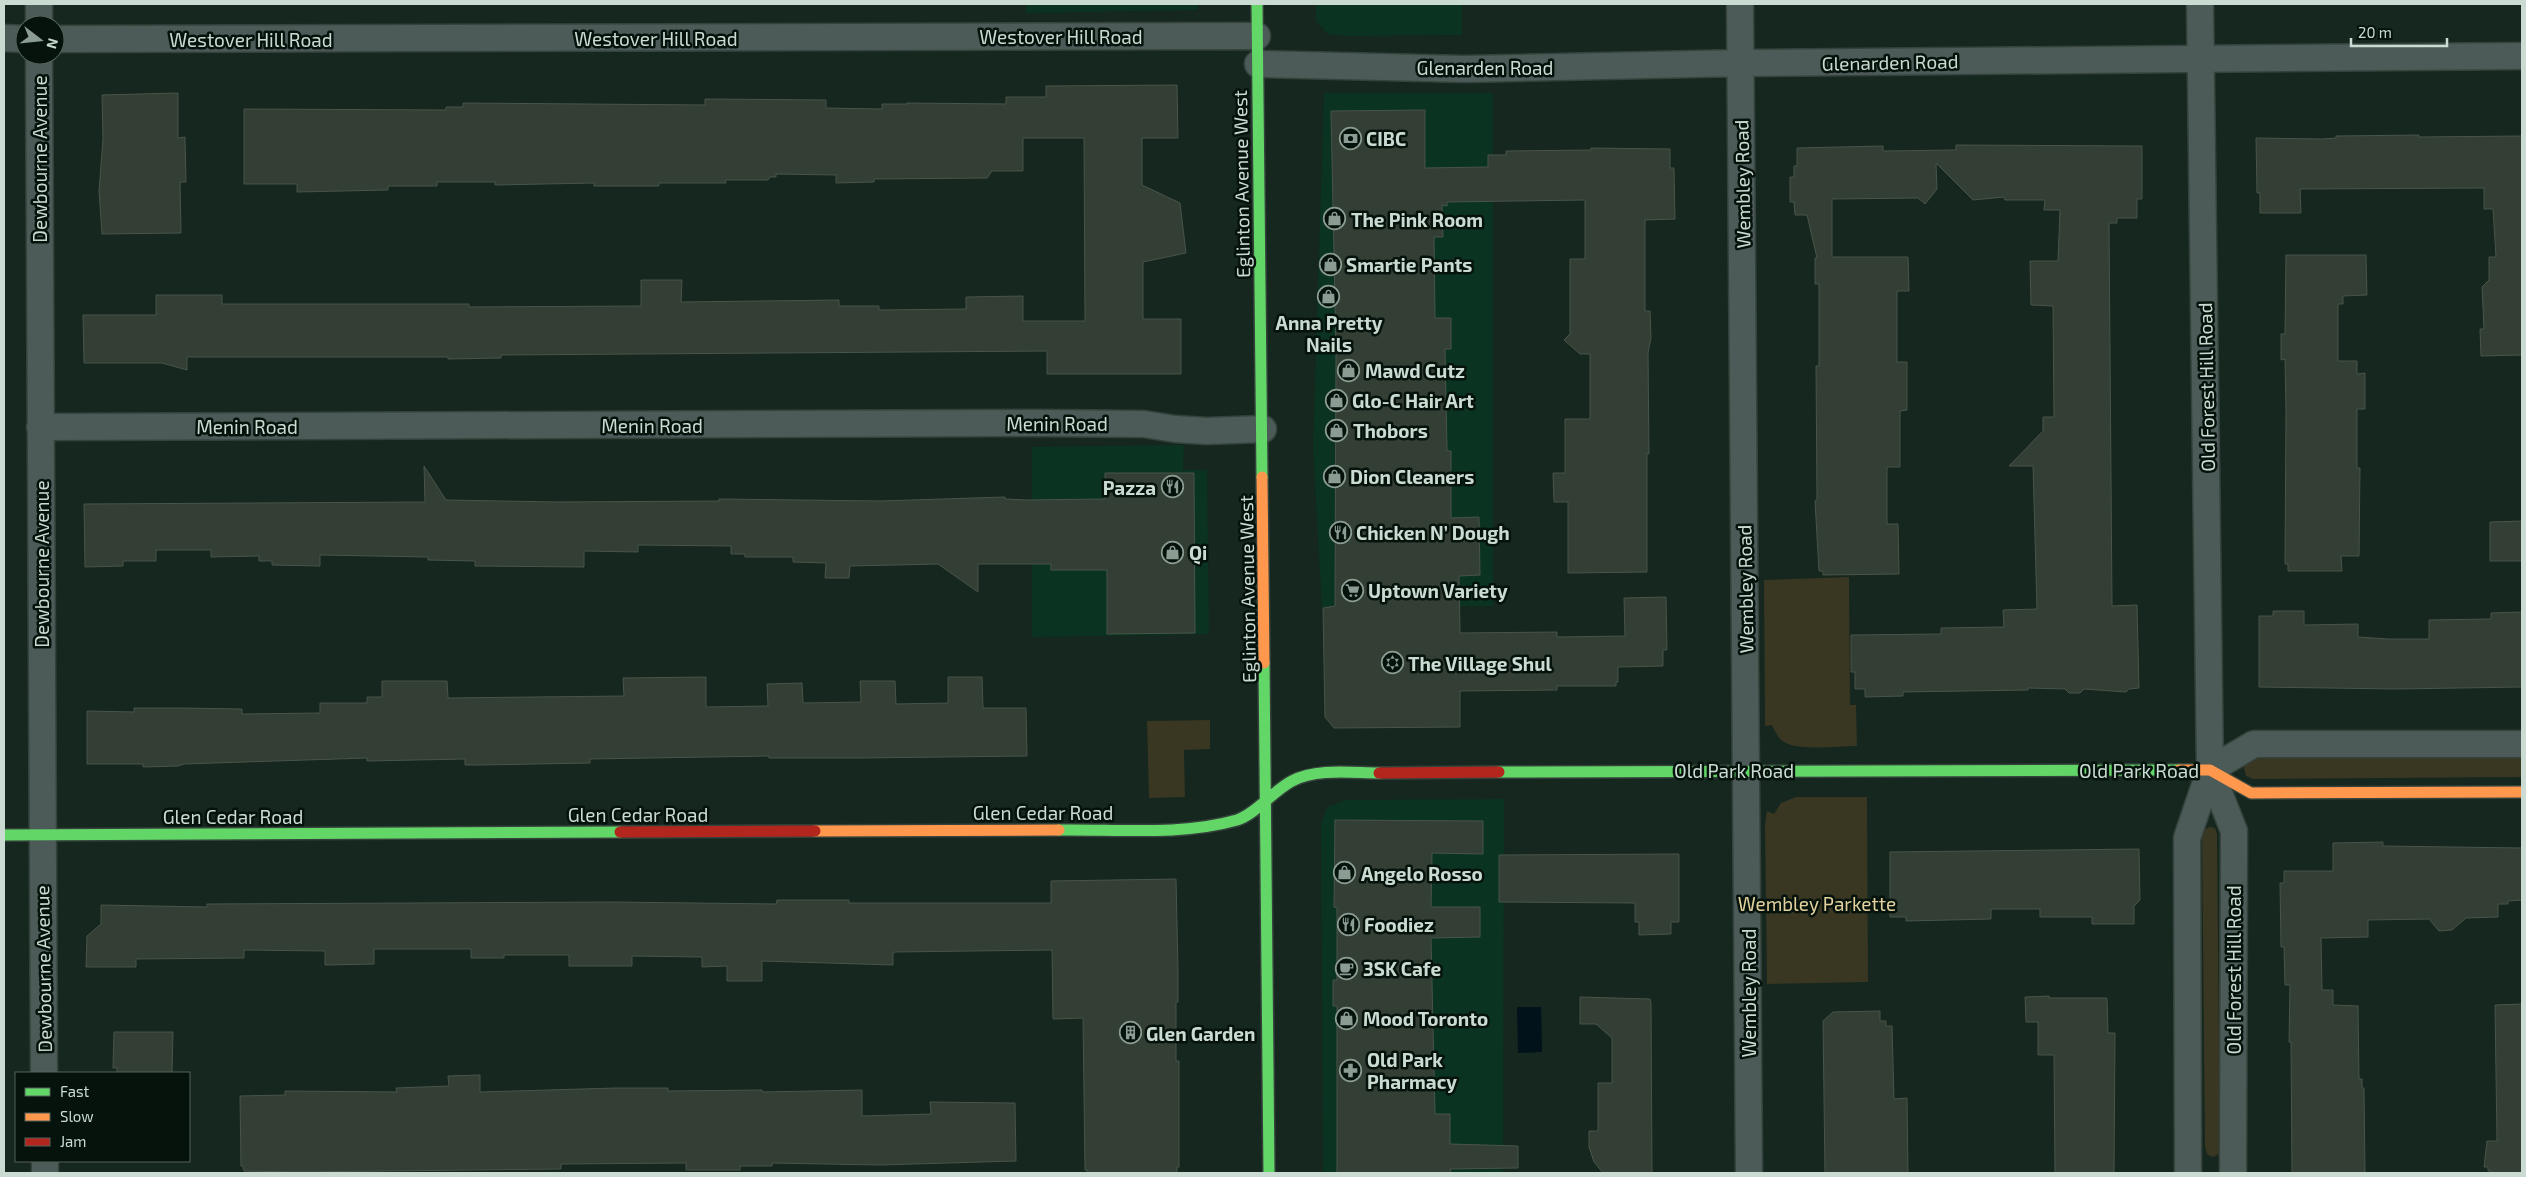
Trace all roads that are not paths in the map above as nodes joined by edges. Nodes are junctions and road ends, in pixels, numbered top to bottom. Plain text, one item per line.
1 (1257, 4) edge
2 (1740, 4) edge
3 (2200, 4) edge
4 (1257, 36) junction
5 (65, 39) edge
6 (2522, 56) edge
7 (2200, 59) junction
8 (1741, 63) junction
9 (1258, 64) junction
10 (39, 65) edge
11 (40, 427) junction
12 (1263, 430) junction
13 (2522, 744) edge
14 (1747, 770) junction
15 (2210, 770) junction
16 (2522, 792) edge
17 (1266, 800) junction
18 (4, 835) edge
19 (41, 835) junction
20 (44, 1072) edge
21 (1269, 1173) edge
22 (1749, 1173) edge
23 (2188, 1173) edge
24 (2233, 1173) edge

1 - 4 street, Eglinton Avenue West
2 - 8 street, Wembley Road
3 - 7 street, Old Forest Hill Road
4 - 5 street, Westover Hill Road
4 - 9 street, Eglinton Avenue West
6 - 7 street, Glenarden Road
7 - 8 street, Glenarden Road
7 - 15 street, Old Forest Hill Road
8 - 9 street, Glenarden Road
8 - 14 street, Wembley Road
9 - 12 street, Eglinton Avenue West
10 - 11 street, Dewbourne Avenue
11 - 12 street, Menin Road
11 - 19 street, Dewbourne Avenue
12 - 17 street, Eglinton Avenue West
13 - 15 street, Old Park Road
14 - 15 street, Old Park Road
14 - 17 street, Old Park Road
14 - 22 street, Wembley Road
15 - 16 street, Old Park Road
15 - 23 street, Old Forest Hill Road
15 - 24 street, Old Forest Hill Road
17 - 19 street, Glen Cedar Road
17 - 21 street, Eglinton Avenue West
18 - 19 street, Glen Cedar Road
19 - 20 street, Dewbourne Avenue

